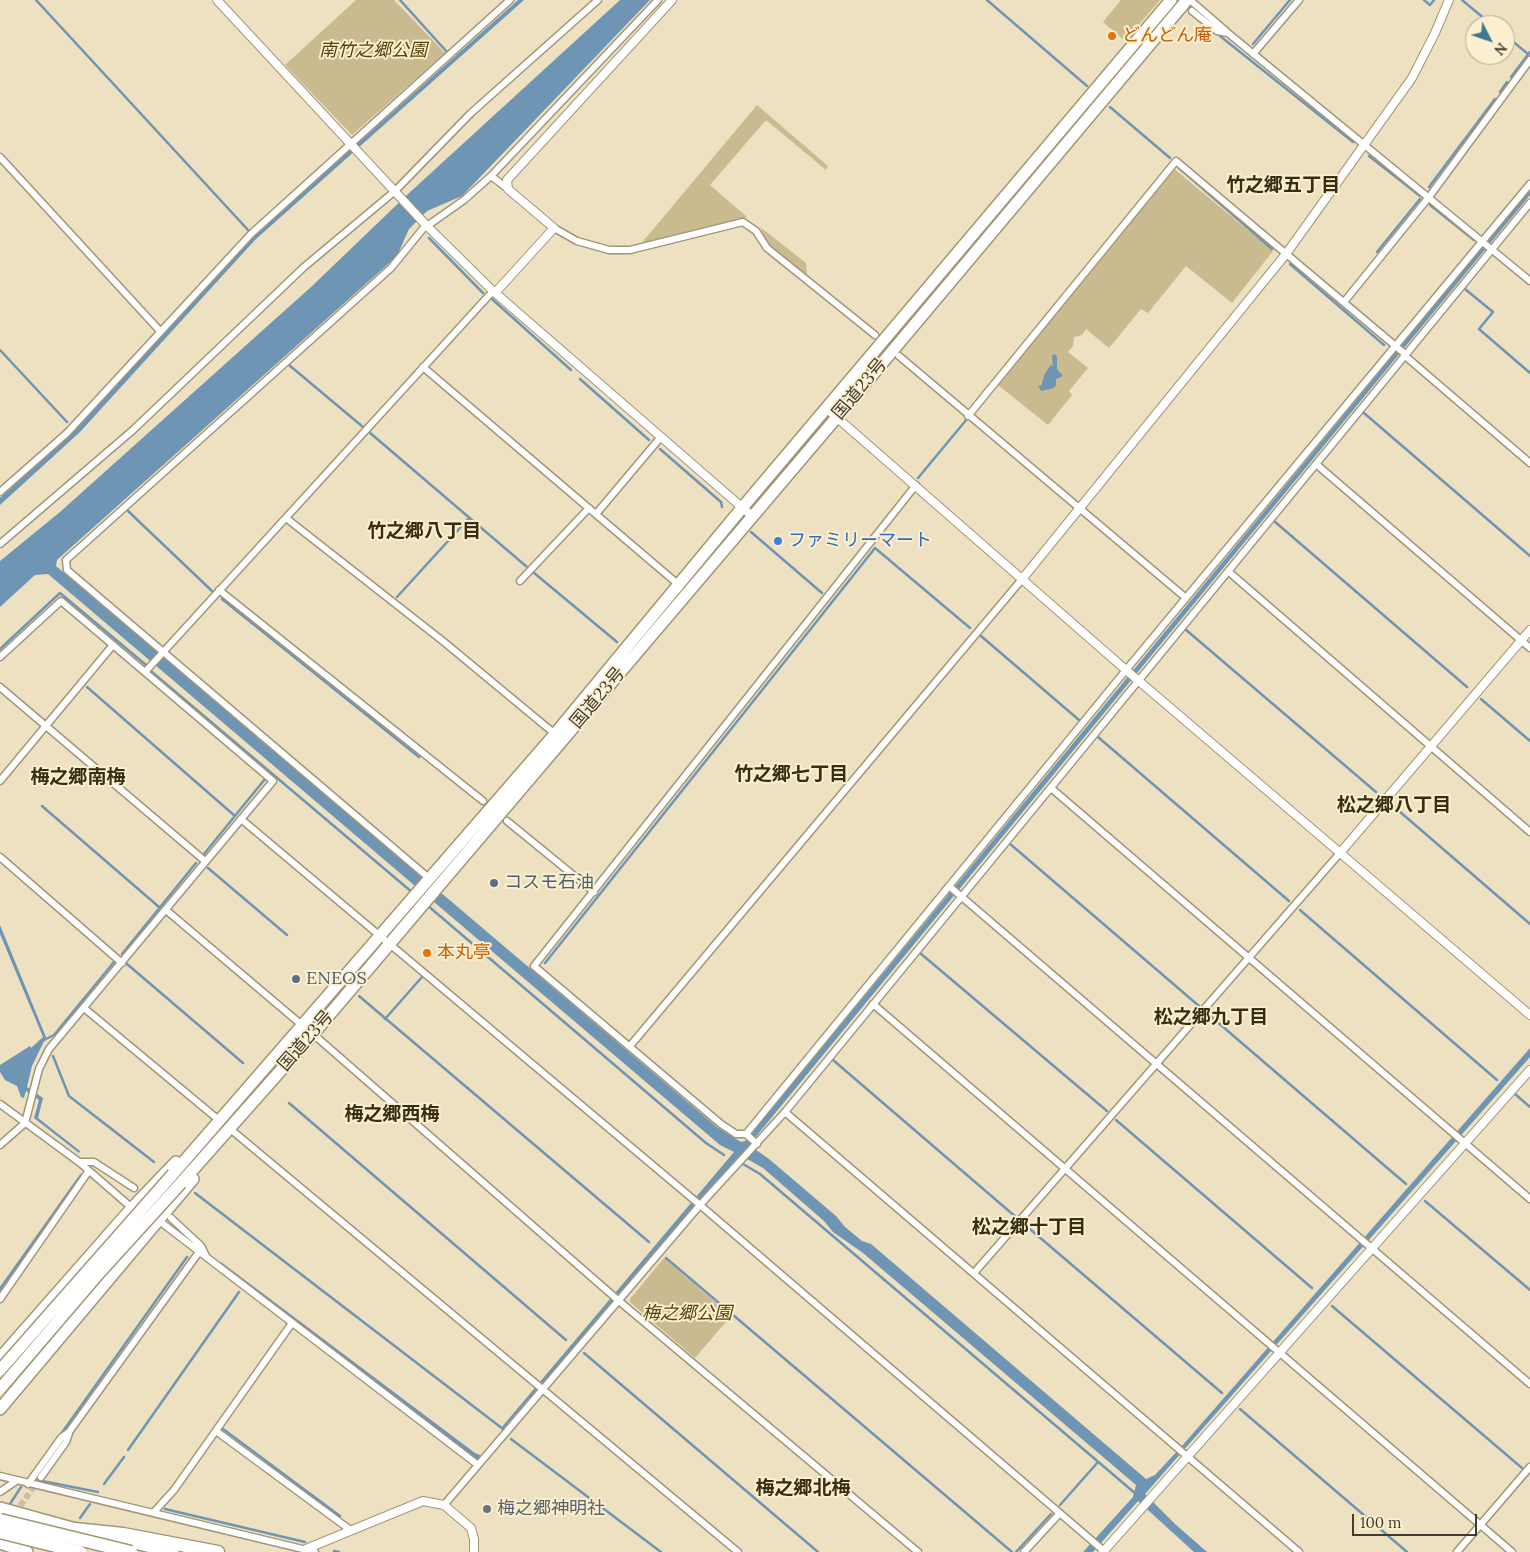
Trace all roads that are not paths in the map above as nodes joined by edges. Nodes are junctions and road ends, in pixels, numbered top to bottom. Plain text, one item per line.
1 (217, 0) edge
2 (510, 0) edge
3 (598, 0) edge
4 (658, 0) edge
5 (672, 0) edge
6 (1171, 0) edge
7 (1188, 0) edge
8 (1299, 0) edge
9 (1449, 0) edge
10 (1192, 11) dead end
11 (1228, 33) junction
12 (1253, 54) junction
13 (1530, 60) edge
14 (351, 145) junction
15 (1365, 145) junction
16 (0, 157) edge
17 (491, 176) junction
18 (1530, 184) edge
19 (508, 189) junction
20 (398, 194) junction
21 (1430, 197) junction
22 (1530, 203) edge
23 (425, 224) junction
24 (554, 228) junction
25 (1483, 240) junction
26 (1493, 249) junction
27 (1286, 254) junction
28 (1530, 280) edge
29 (494, 292) junction
30 (1344, 302) junction
31 (160, 331) junction
32 (875, 335) dead end
33 (1395, 346) junction
34 (1404, 355) junction
35 (899, 356) dead end
36 (423, 368) junction
37 (826, 408) junction
38 (968, 416) junction
39 (837, 417) junction
40 (660, 438) junction
41 (1530, 463) edge
42 (1316, 464) junction
43 (916, 485) junction
44 (0, 492) edge
45 (589, 508) junction
46 (742, 508) junction
47 (1079, 508) junction
48 (596, 514) junction
49 (752, 516) junction
50 (286, 518) junction
51 (0, 544) edge
52 (1229, 572) junction
53 (1022, 578) junction
54 (520, 581) dead end
55 (678, 585) junction
56 (220, 590) junction
57 (1186, 598) junction
58 (1530, 630) edge
59 (1521, 641) junction
60 (113, 645) junction
61 (1530, 648) edge
62 (162, 652) junction
63 (0, 657) edge
64 (1126, 670) junction
65 (145, 672) junction
66 (1138, 680) junction
67 (0, 687) edge
68 (46, 727) junction
69 (555, 734) junction
70 (1431, 746) junction
71 (0, 780) edge
72 (1050, 788) junction
73 (483, 801) dead end
74 (241, 819) junction
75 (507, 821) dead end
76 (1530, 832) edge
77 (1340, 853) junction
78 (0, 857) edge
79 (205, 861) junction
80 (432, 882) junction
81 (949, 886) junction
82 (594, 892) junction
83 (961, 896) junction
84 (166, 910) junction
85 (384, 940) junction
86 (1249, 957) junction
87 (122, 963) junction
88 (873, 1004) junction
89 (84, 1008) junction
90 (1530, 1016) edge
91 (303, 1026) junction
92 (313, 1034) junction
93 (630, 1046) junction
94 (1157, 1064) junction
95 (1530, 1070) edge
96 (0, 1104) edge
97 (785, 1112) junction
98 (25, 1123) junction
99 (224, 1125) junction
100 (747, 1134) junction
101 (1463, 1141) junction
102 (756, 1144) junction
103 (0, 1145) edge
104 (79, 1162) junction
105 (1066, 1168) junction
106 (88, 1172) junction
107 (177, 1178) junction
108 (134, 1188) dead end
109 (1530, 1199) edge
110 (700, 1205) junction
111 (132, 1208) junction
112 (171, 1218) dead end
113 (158, 1220) junction
114 (1370, 1247) junction
115 (199, 1252) junction
116 (208, 1259) junction
117 (974, 1273) junction
118 (616, 1298) junction
119 (0, 1299) edge
120 (292, 1323) junction
121 (1278, 1351) junction
122 (0, 1358) edge
123 (0, 1370) edge
124 (1530, 1384) edge
125 (541, 1386) junction
126 (0, 1389) edge
127 (0, 1410) edge
128 (216, 1431) junction
129 (69, 1432) junction
130 (1186, 1455) junction
131 (478, 1465) junction
132 (1530, 1467) edge
133 (0, 1476) edge
134 (41, 1477) tunnel mouth
135 (16, 1480) junction
136 (28, 1484) junction
137 (0, 1492) edge
138 (444, 1505) junction
139 (0, 1508) edge
140 (154, 1512) junction
141 (1060, 1513) junction
142 (0, 1520) edge
143 (0, 1525) edge
144 (1480, 1525) junction
145 (75, 1529) junction
146 (349, 1529) junction
147 (0, 1532) edge
148 (0, 1543) edge
149 (306, 1548) junction
150 (1102, 1550) edge
151 (27, 1552) edge
152 (75, 1552) edge
153 (80, 1552) edge
154 (131, 1552) edge
155 (174, 1552) edge
156 (218, 1552) edge
157 (316, 1552) edge
158 (474, 1552) edge
159 (738, 1552) edge
160 (918, 1552) edge
161 (1024, 1552) edge
162 (1299, 1552) edge
163 (1458, 1552) edge
164 (1512, 1552) edge

1 - 14 street
2 - 14 street
3 - 20 street
4 - 17 street
5 - 19 street
6 - 37 highway, 国道23号
7 - 11 street
7 - 39 highway, 国道23号
8 - 12 street
9 - 15 street
10 - 11 street
11 - 12 street
12 - 15 street
13 - 21 street
14 - 20 street
14 - 31 street
15 - 21 street
15 - 27 street
16 - 31 street
17 - 19 street
17 - 23 street
18 - 25 street
19 - 24 street
20 - 23 street
20 - 51 street
21 - 25 street
21 - 30 street
22 - 26 street
23 - 29 street
23 - 62 street
24 - 29 street
24 - 32 street
25 - 26 street
25 - 33 street
26 - 28 street
26 - 34 street
27 - 30 street
27 - 38 street
27 - 47 street
29 - 36 street
29 - 40 street
30 - 33 street
31 - 44 street
33 - 34 street
33 - 57 street
34 - 41 street
34 - 42 street
35 - 38 street
36 - 45 street
36 - 50 street
37 - 39 street
37 - 46 highway, 国道23号
38 - 47 street
39 - 43 street
39 - 49 highway, 国道23号
40 - 46 street
40 - 48 street
42 - 52 street
42 - 59 street
43 - 53 street
43 - 82 street
45 - 48 street
45 - 54 street
46 - 49 street
46 - 55 highway, 国道23号
47 - 53 street
47 - 57 street
48 - 55 street
49 - 80 highway, 国道23号
50 - 56 street
50 - 69 street
52 - 66 street
52 - 70 street
53 - 64 street
53 - 93 street
55 - 69 highway, 国道23号
56 - 62 street
56 - 73 street
57 - 64 street
58 - 59 street
59 - 61 street
59 - 70 street
60 - 63 street
60 - 65 street
60 - 68 street
62 - 65 street
62 - 80 street
64 - 66 street
64 - 81 street
65 - 74 street
66 - 72 street
66 - 77 street
67 - 68 street
68 - 71 street
68 - 79 street
69 - 80 highway, 国道23号
70 - 76 street
70 - 77 street
72 - 83 street
72 - 86 street
74 - 79 street
74 - 85 street
75 - 82 street
77 - 86 street
77 - 90 street
78 - 87 street
79 - 84 street
80 - 85 highway, 国道23号
81 - 83 street
81 - 100 street
82 - 93 street
83 - 88 street
83 - 94 street
84 - 87 street
84 - 91 street
85 - 91 highway, 国道23号
85 - 92 highway, 国道23号
85 - 110 street
86 - 94 street
86 - 101 street
87 - 89 street
88 - 97 street
88 - 105 street
89 - 98 street
89 - 99 street
91 - 99 highway, 国道23号
92 - 99 highway, 国道23号
92 - 118 street
93 - 100 street
94 - 105 street
94 - 114 street
95 - 101 street
96 - 98 street
97 - 102 street
97 - 117 street
98 - 103 street
98 - 104 street
99 - 107 highway, 国道23号
99 - 111 highway
99 - 113 highway
99 - 125 street
100 - 102 street
101 - 109 street
101 - 114 street
102 - 110 street
104 - 106 street
104 - 108 street
105 - 117 street
105 - 121 street
106 - 111 street
106 - 119 street
107 - 123 highway, 国道23号, bridge
107 - 126 highway, 国道23号, bridge
110 - 118 street
110 - 141 street
111 - 122 highway
112 - 116 street
113 - 115 street
113 - 127 highway
114 - 121 street
114 - 124 street
115 - 116 street
115 - 129 street
116 - 120 street
117 - 130 street
118 - 125 street
118 - 160 street
120 - 128 street
120 - 131 street
121 - 130 street
121 - 144 street
125 - 131 street
125 - 159 street
128 - 140 street
128 - 146 street
129 - 134 street
129 - 136 street
130 - 150 street
130 - 162 street
131 - 138 street
132 - 144 street
133 - 135 street
135 - 136 street
135 - 137 street
136 - 140 street
138 - 146 street
138 - 158 street
139 - 145 highway
140 - 149 street
141 - 150 street
141 - 161 street
142 - 154 highway, bridge
143 - 152 highway
144 - 163 street
144 - 164 street
145 - 155 highway
145 - 156 highway
146 - 149 street
147 - 153 highway, bridge
148 - 151 highway
149 - 157 street

